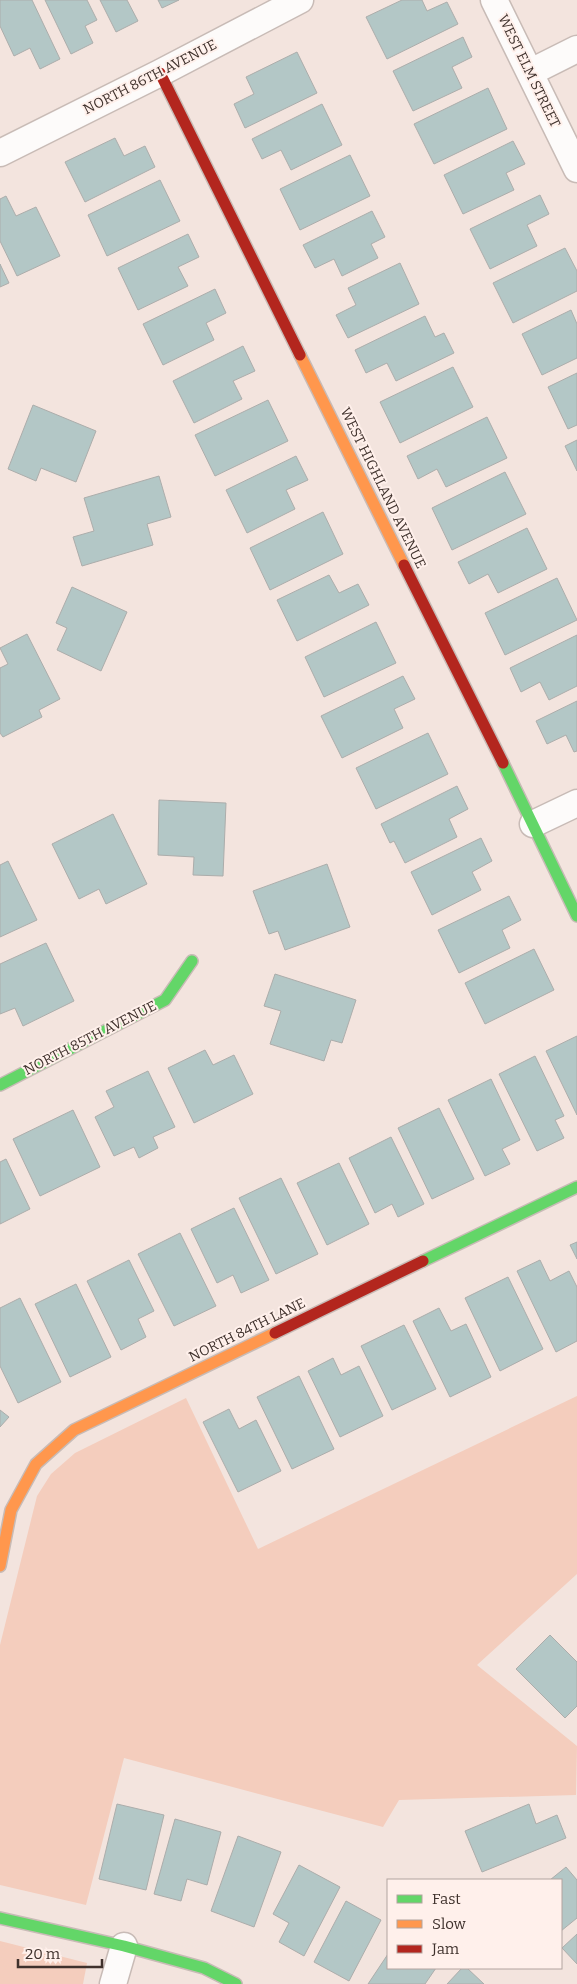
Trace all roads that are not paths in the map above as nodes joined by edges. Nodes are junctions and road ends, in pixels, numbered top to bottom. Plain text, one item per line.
1 (300, 0) edge
2 (494, 0) edge
3 (577, 49) edge
4 (531, 72) junction
5 (160, 73) junction
6 (0, 153) edge
7 (577, 169) edge
8 (577, 803) edge
9 (533, 824) junction
10 (577, 916) edge
11 (192, 961) dead end
12 (0, 1085) edge
13 (577, 1187) edge
14 (0, 1566) edge
15 (0, 1918) edge
16 (124, 1946) junction
17 (113, 1984) edge
18 (236, 1984) edge

1 - 5 street, NORTH 86TH AVENUE
2 - 4 street, WEST ELM STREET
3 - 4 street
4 - 7 street, WEST ELM STREET
5 - 6 street, NORTH 86TH AVENUE
5 - 9 street, WEST HIGHLAND AVENUE
8 - 9 street
9 - 10 street, WEST HIGHLAND AVENUE
11 - 12 street, NORTH 85TH AVENUE
13 - 14 street, NORTH 84TH LANE
15 - 16 street
16 - 17 street
16 - 18 street

